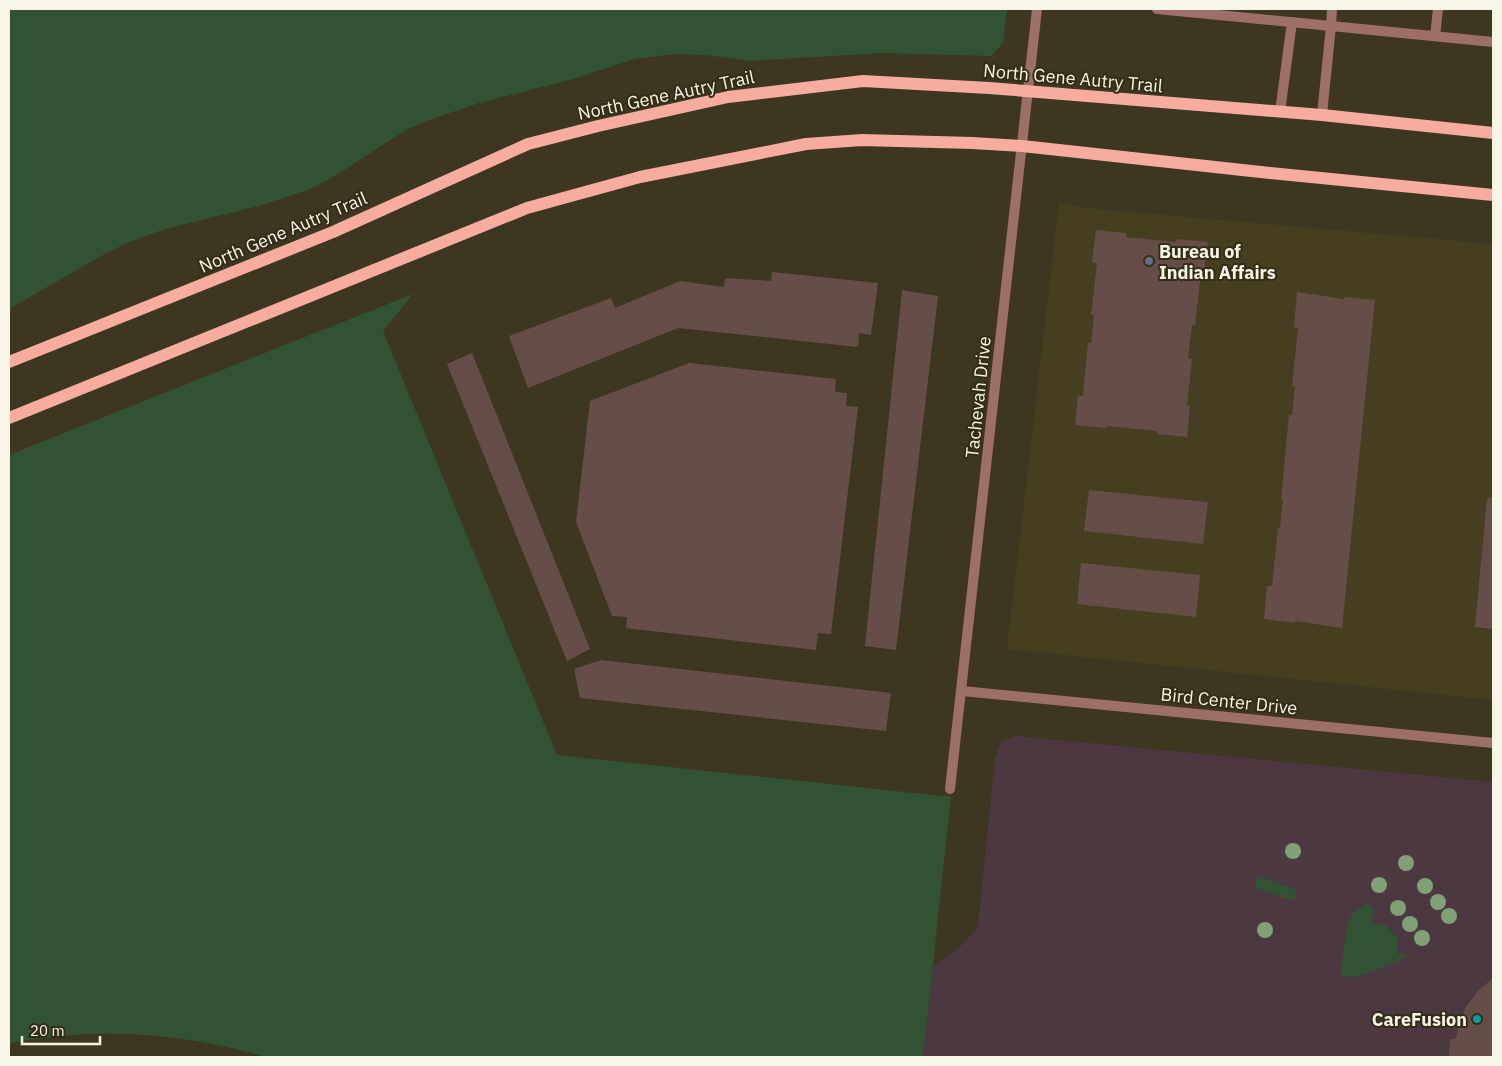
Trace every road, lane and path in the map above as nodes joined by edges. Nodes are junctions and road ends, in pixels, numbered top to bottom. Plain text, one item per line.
1 (1037, 9) edge
2 (1157, 9) edge
3 (1332, 9) edge
4 (1438, 9) edge
5 (1292, 22) junction
6 (1331, 26) junction
7 (1435, 36) junction
8 (1493, 42) edge
9 (1028, 92) junction
10 (1280, 112) junction
11 (1322, 115) junction
12 (1493, 133) edge
13 (1022, 146) junction
14 (1493, 194) edge
15 (9, 362) edge
16 (9, 418) edge
17 (962, 691) junction
18 (1493, 743) edge
19 (950, 789) dead end

1 - 9 street, Tachevah Drive
2 - 5 street
3 - 6 street
4 - 7 street
5 - 6 street
5 - 10 street
6 - 7 street
6 - 11 street
7 - 8 street
9 - 10 main road, North Gene Autry Trail
9 - 13 street, Tachevah Drive
9 - 15 main road, North Gene Autry Trail
10 - 11 main road, North Gene Autry Trail
11 - 12 main road, North Gene Autry Trail
13 - 14 main road
13 - 16 main road
13 - 17 street, Tachevah Drive
17 - 18 street, Bird Center Drive
17 - 19 street, Tachevah Drive

